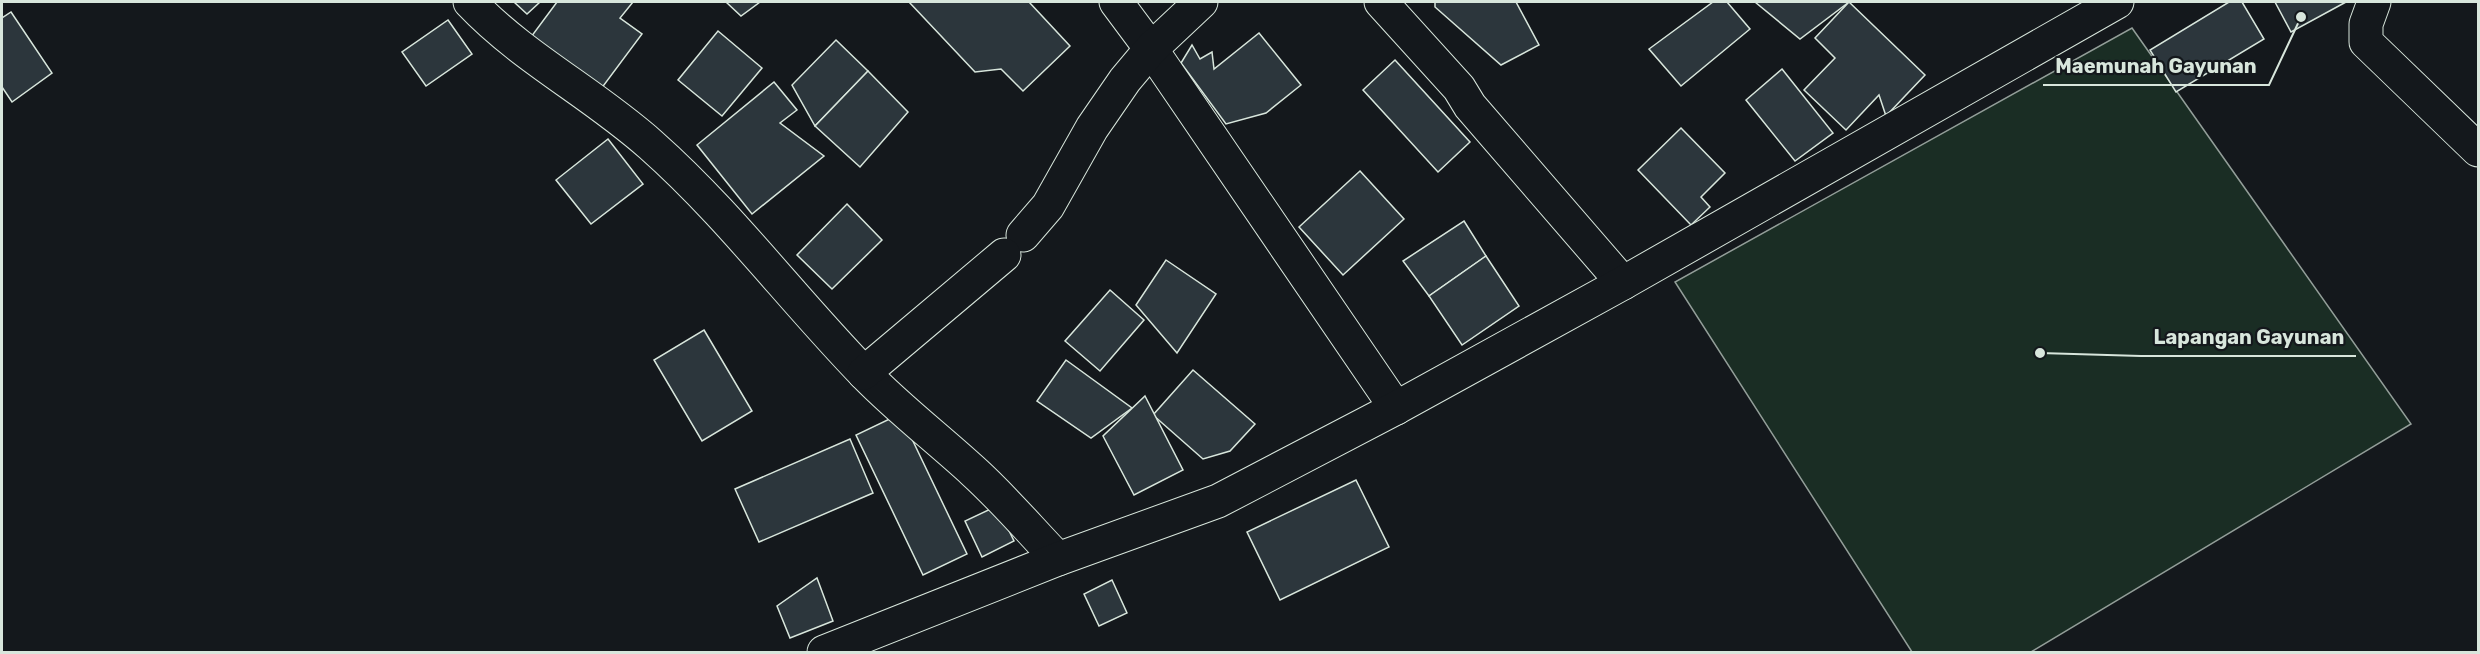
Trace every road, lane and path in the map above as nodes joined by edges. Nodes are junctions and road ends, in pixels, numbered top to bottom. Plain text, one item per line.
1 (470, 2) edge
2 (1116, 2) edge
3 (1201, 2) edge
4 (1381, 2) edge
5 (2117, 2) edge
6 (2374, 2) edge
7 (1151, 49) junction
8 (2478, 150) edge
9 (1623, 283) junction
10 (864, 373) junction
11 (1396, 408) junction
12 (1058, 560) junction
13 (824, 652) edge

1 - 10 street
2 - 7 street
3 - 7 street
4 - 9 street
5 - 9 street
6 - 8 street
7 - 10 street
7 - 11 street
9 - 11 street
10 - 12 street
11 - 12 street
12 - 13 street

